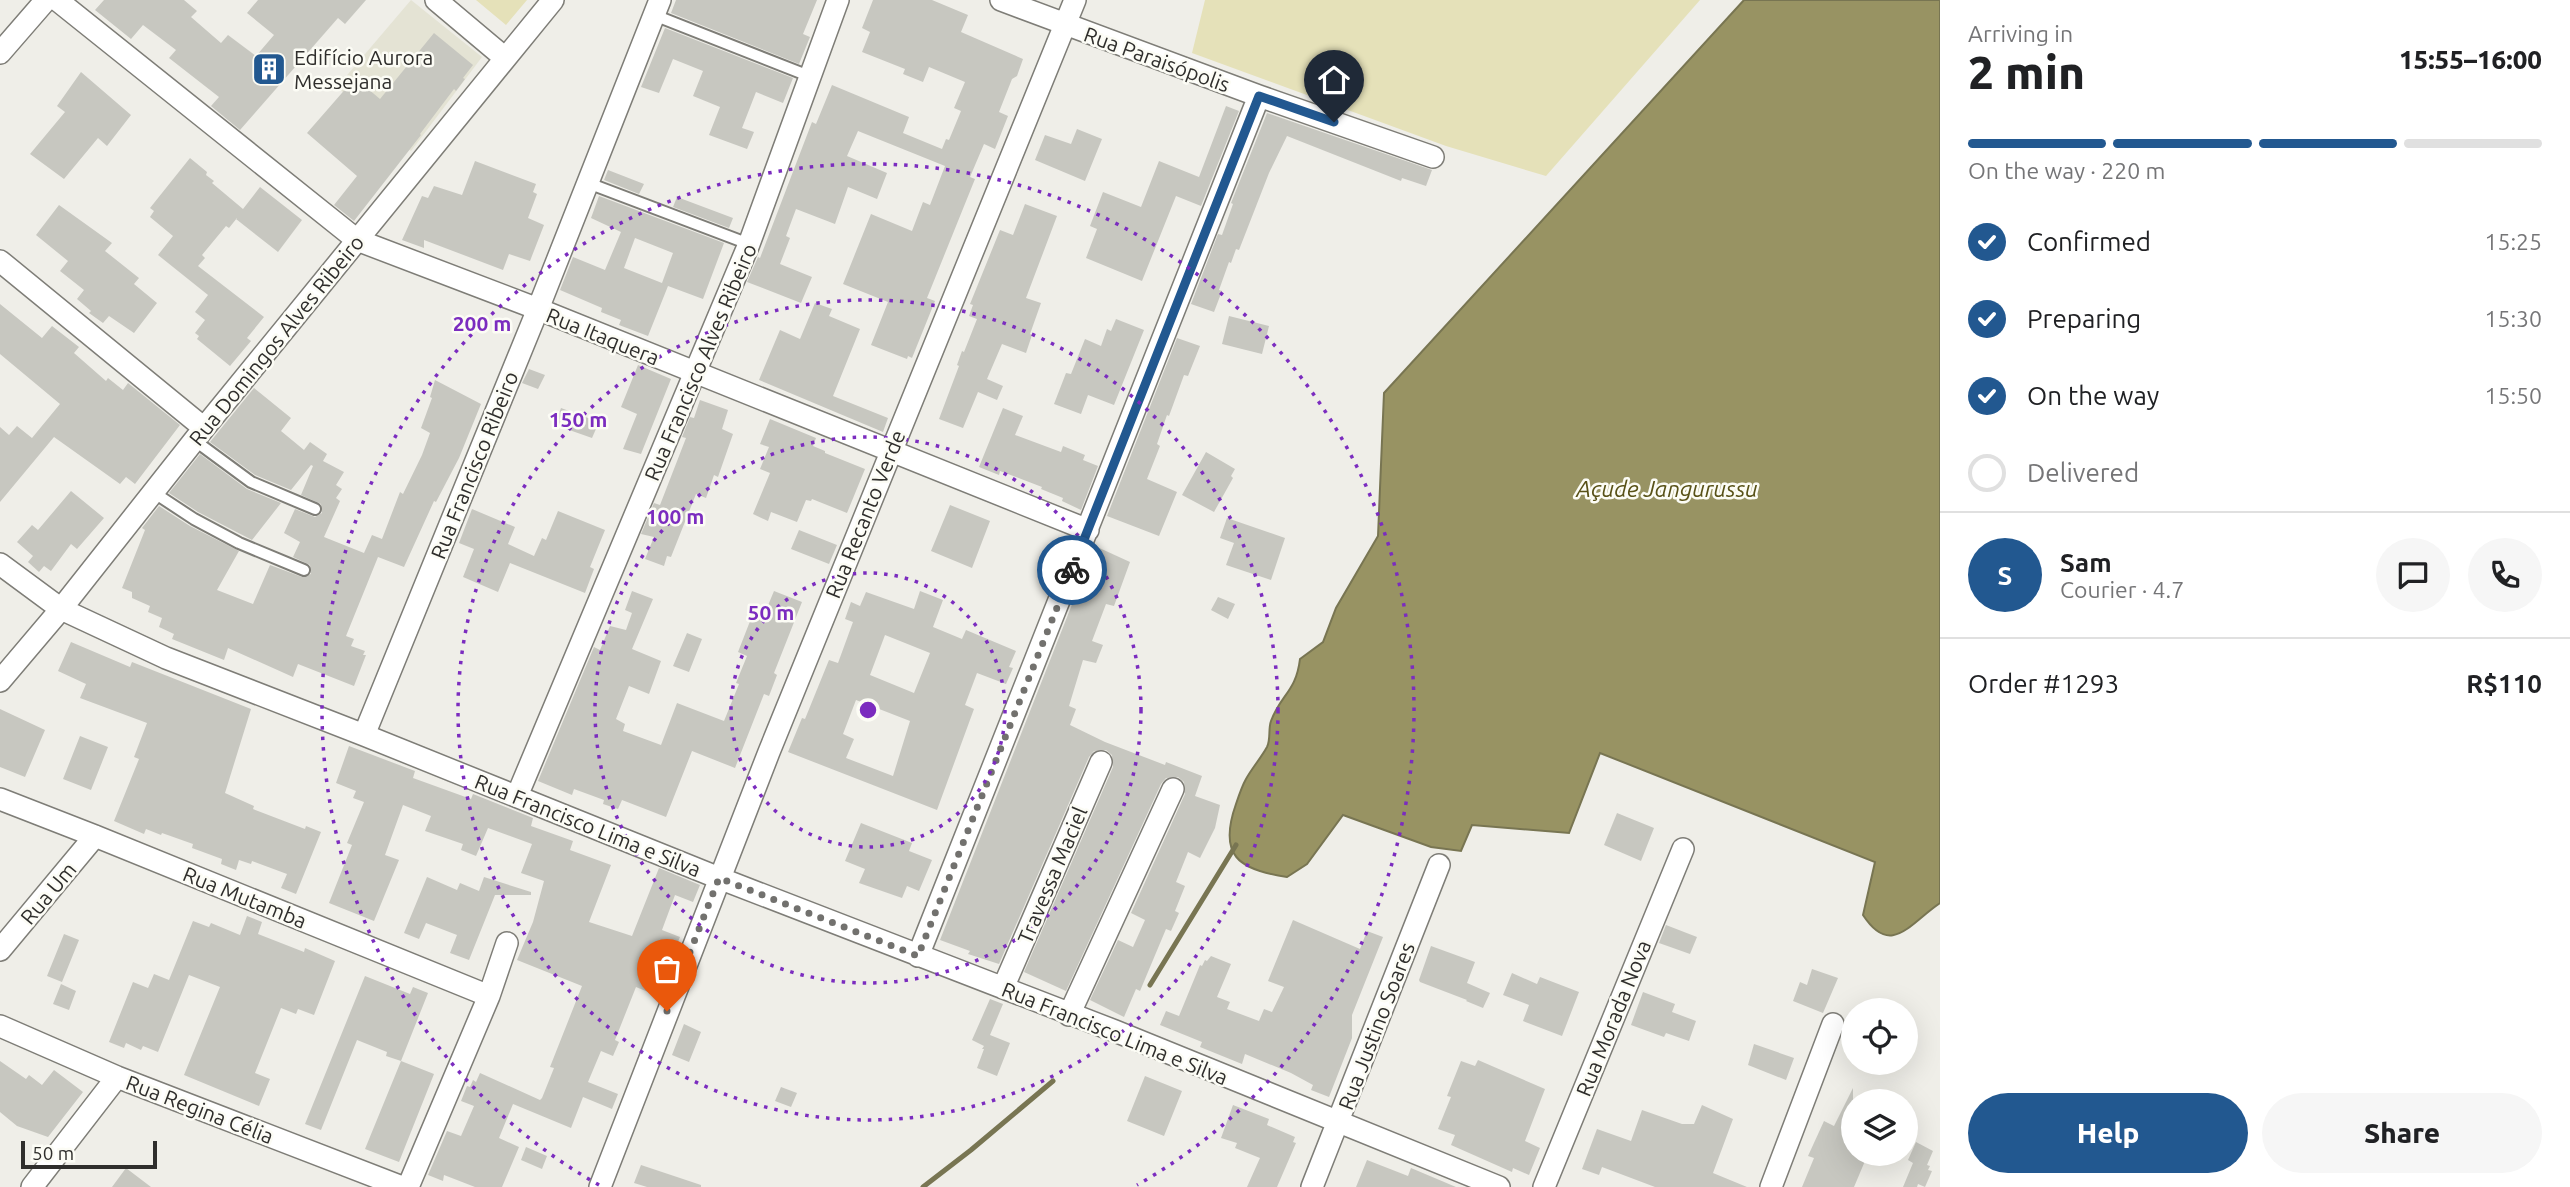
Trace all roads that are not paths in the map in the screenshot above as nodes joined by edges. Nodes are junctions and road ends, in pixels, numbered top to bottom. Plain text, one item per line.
1 (46, 0) edge
2 (57, 0) edge
3 (436, 0) edge
4 (553, 0) edge
5 (838, 0) edge
6 (1001, 0) edge
7 (1075, 0) edge
8 (657, 7) edge
9 (1065, 24) junction
10 (0, 53) edge
11 (505, 58) junction
12 (808, 76) junction
13 (1259, 96) junction
14 (1433, 157) dead end
15 (588, 183) junction
16 (357, 240) junction
17 (749, 244) junction
18 (0, 261) edge
19 (538, 309) junction
20 (696, 374) junction
21 (199, 434) junction
22 (891, 450) junction
23 (153, 492) junction
24 (314, 509) dead end
25 (1088, 530) junction
26 (0, 564) edge
27 (304, 570) dead end
28 (61, 609) junction
29 (0, 681) edge
30 (364, 735) junction
31 (1101, 762) dead end
32 (1173, 789) dead end
33 (517, 796) junction
34 (0, 799) edge
35 (95, 836) junction
36 (1683, 849) dead end
37 (1439, 865) dead end
38 (719, 878) junction
39 (507, 943) dead end
40 (0, 950) edge
41 (918, 956) junction
42 (1003, 988) junction
43 (489, 996) junction
44 (1069, 1015) junction
45 (1833, 1024) dead end
46 (0, 1026) edge
47 (117, 1077) junction
48 (1339, 1122) junction
49 (32, 1187) edge
50 (402, 1187) edge
51 (408, 1187) edge
52 (600, 1187) edge
53 (1312, 1187) edge
54 (1499, 1187) edge
55 (1544, 1187) edge
56 (1771, 1187) edge

1 - 10 street
2 - 16 street, Rua Itaquera
3 - 11 street
4 - 11 street, Rua Domingos Alves Ribeiro
5 - 12 street, Rua Francisco Alves Ribeiro
6 - 9 street, Rua Paraisópolis
7 - 9 street, Rua Recanto Verde
8 - 12 lane
8 - 15 street, Rua Francisco Ribeiro
9 - 13 street, Rua Paraisópolis
9 - 22 street, Rua Recanto Verde
11 - 16 street, Rua Domingos Alves Ribeiro
12 - 17 street, Rua Francisco Alves Ribeiro
13 - 14 street, Rua Paraisópolis
13 - 25 street
15 - 17 lane
15 - 19 street, Rua Francisco Ribeiro
16 - 19 street, Rua Itaquera
16 - 21 street, Rua Domingos Alves Ribeiro
17 - 20 street, Rua Francisco Alves Ribeiro
18 - 21 street
19 - 20 street, Rua Itaquera
19 - 30 street, Rua Francisco Ribeiro
20 - 22 street, Rua Itaquera
20 - 33 street, Rua Francisco Alves Ribeiro
21 - 23 street, Rua Domingos Alves Ribeiro
21 - 24 lane
22 - 25 street, Rua Itaquera
22 - 38 street, Rua Recanto Verde
23 - 27 lane
23 - 28 street, Rua Domingos Alves Ribeiro
25 - 41 street
26 - 28 street, Rua Francisco Lima e Silva
28 - 29 street, Rua Domingos Alves Ribeiro
28 - 30 street, Rua Francisco Lima e Silva
30 - 33 street, Rua Francisco Lima e Silva
31 - 42 street, Travessa Maciel
32 - 44 street
33 - 38 street, Rua Francisco Lima e Silva
34 - 35 street, Rua Mutamba
35 - 40 street, Rua Um
35 - 43 street, Rua Mutamba
36 - 55 street, Rua Morada Nova
37 - 48 street, Rua Justino Soares
38 - 41 street, Rua Francisco Lima e Silva
38 - 52 street, Rua Recanto Verde
39 - 43 street
41 - 42 street, Rua Francisco Lima e Silva
42 - 44 street, Rua Francisco Lima e Silva
43 - 51 street
44 - 48 street, Rua Francisco Lima e Silva
45 - 56 street
46 - 47 street, Rua Regina Célia
47 - 49 street
47 - 50 street, Rua Regina Célia
48 - 53 street, Rua Justino Soares
48 - 54 street, Rua Francisco Lima e Silva

